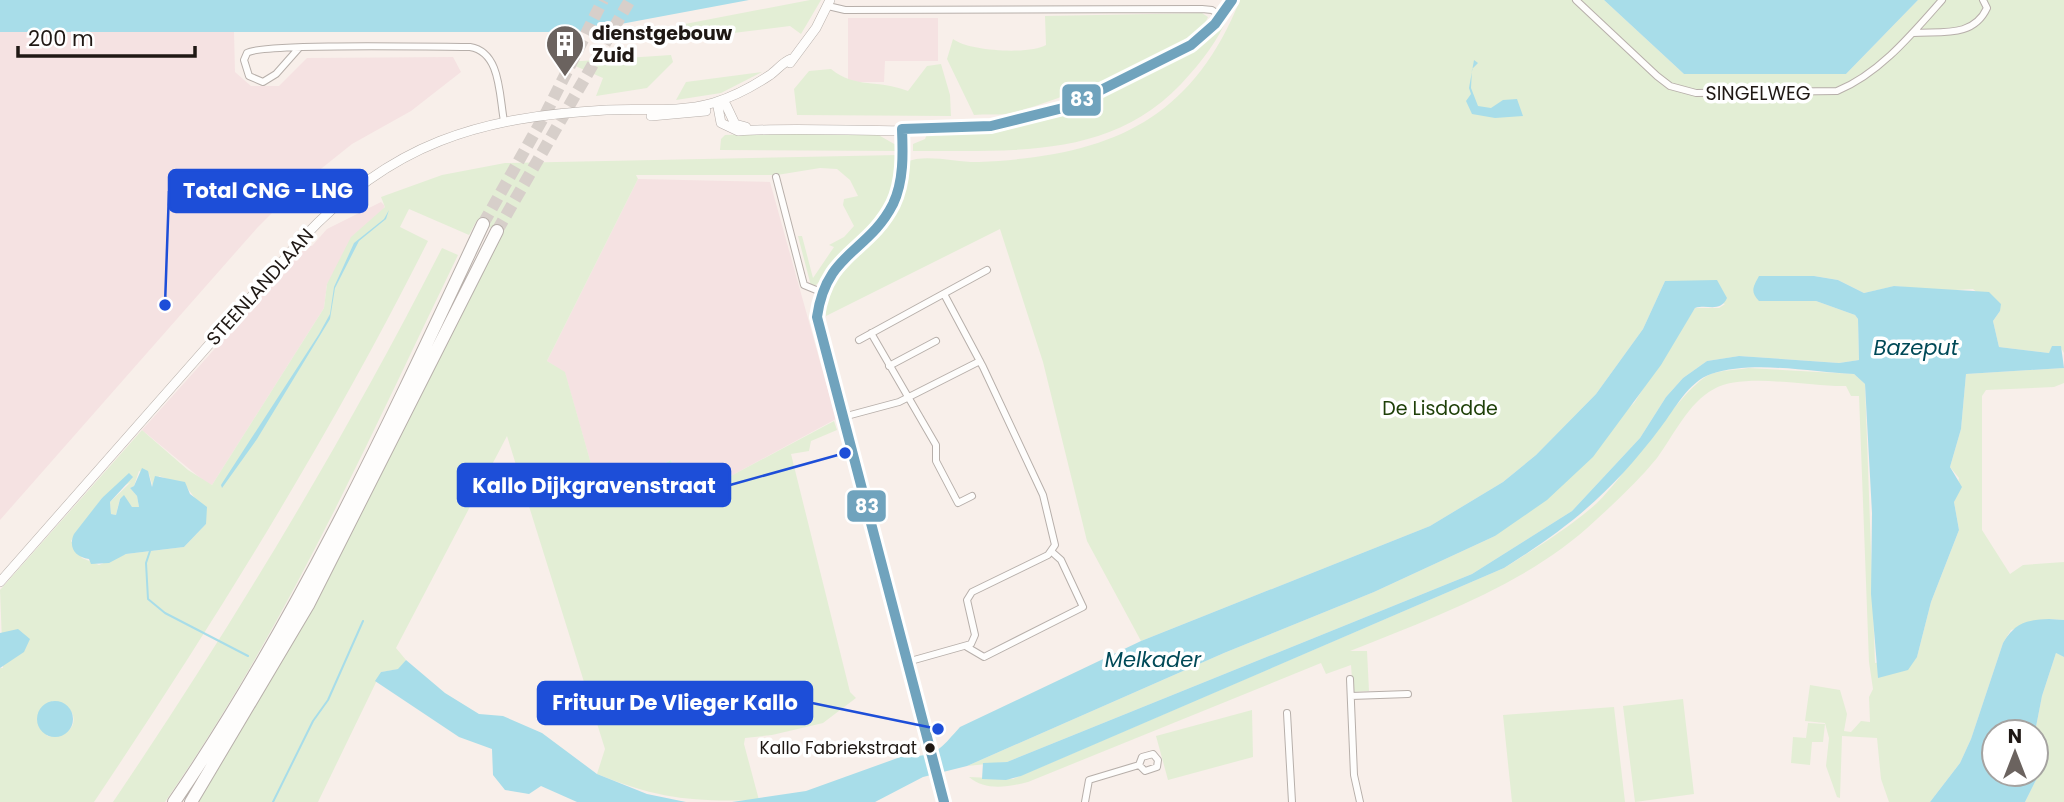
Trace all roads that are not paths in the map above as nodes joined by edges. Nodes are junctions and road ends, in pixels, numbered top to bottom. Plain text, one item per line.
1 (1232, 0) edge
2 (1576, 0) edge
3 (1942, 0) edge
4 (1983, 0) edge
5 (829, 3) edge
6 (1221, 16) junction
7 (1913, 33) junction
8 (299, 48) junction
9 (723, 104) junction
10 (504, 121) junction
11 (902, 129) junction
12 (776, 177) dead end
13 (483, 224) tunnel mouth
14 (498, 231) tunnel mouth
15 (987, 270) dead end
16 (821, 292) junction
17 (944, 294) junction
18 (872, 333) junction
19 (859, 340) dead end
20 (936, 341) dead end
21 (980, 360) junction
22 (889, 366) junction
23 (908, 398) junction
24 (843, 417) junction
25 (972, 496) dead end
26 (1052, 552) junction
27 (0, 582) edge
28 (967, 647) junction
29 (907, 662) junction
30 (1350, 679) dead end
31 (1408, 694) dead end
32 (1350, 696) junction
33 (1287, 713) dead end
34 (1139, 765) dead end
35 (174, 802) edge
36 (191, 802) edge
37 (944, 802) edge
38 (1085, 802) edge
39 (1292, 802) edge
40 (1360, 802) edge

1 - 6 main road
2 - 7 street, SINGELWEG
3 - 7 street, SINGELWEG
4 - 7 street
5 - 6 street
5 - 9 main road, STEENLANDLAAN
6 - 11 main road
8 - 8 street
8 - 10 street
9 - 10 main road, STEENLANDLAAN
9 - 11 main road
10 - 27 main road, STEENLANDLAAN
11 - 16 main road
12 - 16 street
13 - 35 highway
14 - 36 highway
15 - 17 street
16 - 24 main road
17 - 18 street
17 - 21 street
18 - 19 street
18 - 22 street
20 - 22 street
21 - 23 street
21 - 26 street
22 - 23 street
23 - 24 street
23 - 25 street
24 - 29 main road
26 - 28 street
26 - 28 street
28 - 29 street
29 - 37 main road
30 - 32 street
31 - 32 street
32 - 40 street
33 - 39 street
34 - 38 street

